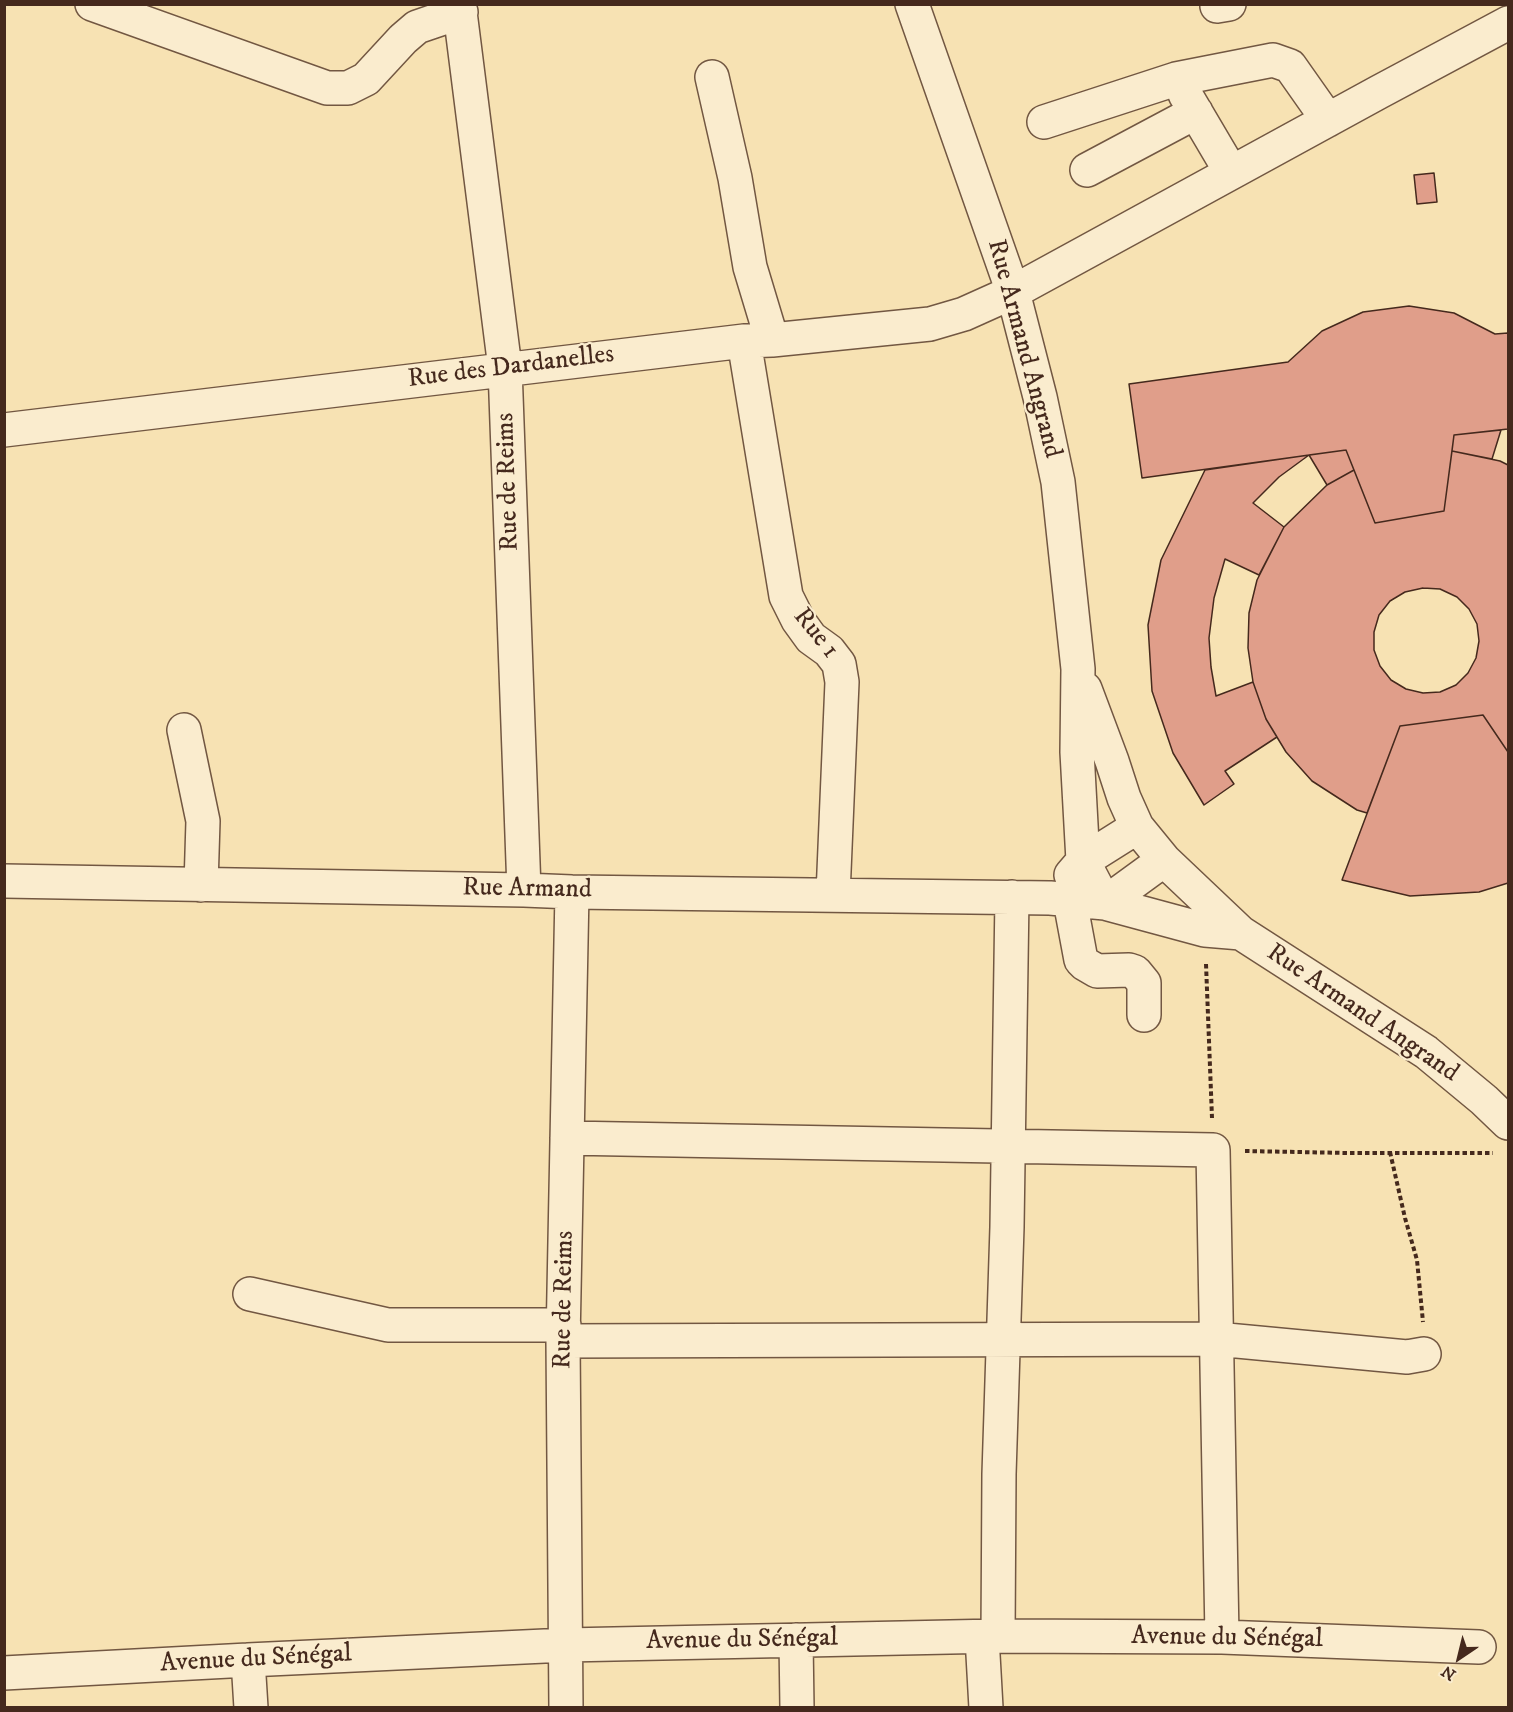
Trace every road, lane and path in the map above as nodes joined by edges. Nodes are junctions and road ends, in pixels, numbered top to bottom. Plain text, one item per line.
1 (92, 4) edge
2 (912, 4) edge
3 (460, 8) edge
4 (1509, 23) edge
5 (712, 77) dead end
6 (1176, 79) junction
7 (1196, 112) junction
8 (1329, 120) junction
9 (1044, 122) dead end
10 (1087, 170) dead end
11 (1231, 172) junction
12 (1014, 292) junction
13 (758, 340) junction
14 (505, 369) junction
15 (4, 430) edge
16 (1078, 669) junction
17 (184, 730) dead end
18 (1137, 827) junction
19 (1164, 860) junction
20 (1083, 861) junction
21 (4, 881) edge
22 (201, 885) junction
23 (524, 890) junction
24 (572, 892) junction
25 (833, 895) junction
26 (1012, 897) junction
27 (1060, 900) junction
28 (1105, 903) junction
29 (1205, 930) junction
30 (1241, 933) junction
31 (1144, 1015) dead end
32 (1509, 1123) edge
33 (567, 1138) junction
34 (1007, 1146) junction
35 (1213, 1150) junction
36 (1390, 1152) junction
37 (1497, 1153) dead end
38 (250, 1294) dead end
39 (563, 1333) junction
40 (1216, 1339) junction
41 (1002, 1340) junction
42 (1424, 1354) joint
43 (990, 1636) junction
44 (1222, 1636) junction
45 (796, 1640) junction
46 (566, 1645) junction
47 (1479, 1647) dead end
48 (248, 1660) junction
49 (4, 1673) edge
50 (251, 1707) edge
51 (566, 1707) edge
52 (797, 1707) edge
53 (986, 1707) edge

1 - 3 street
2 - 12 street, Rue Armand Angrand
3 - 14 street, Rue de Reims
4 - 8 street, Rue des Dardanelles
5 - 13 street, Rue 1
6 - 7 street
6 - 8 street
6 - 9 street
7 - 10 street
7 - 11 street
8 - 11 street, Rue des Dardanelles
11 - 12 street, Rue des Dardanelles
12 - 13 street, Rue des Dardanelles
12 - 16 street, Rue Armand Angrand
13 - 14 street, Rue des Dardanelles
13 - 25 street, Rue 1
14 - 15 street, Rue des Dardanelles
14 - 23 street, Rue de Reims
16 - 18 street, Rue Armand Angrand
16 - 20 street, Rue Armand Angrand
17 - 22 street
18 - 19 street, Rue Armand Angrand
18 - 20 street
19 - 28 street
19 - 30 street, Rue Armand Angrand
20 - 27 street
20 - 28 street, Rue Armand Angrand
21 - 22 street, Rue Armand
22 - 23 street, Rue Armand
23 - 24 street, Rue Armand
24 - 25 street, Rue Armand
24 - 33 street, Rue de Reims
25 - 26 street, Rue Armand
26 - 27 street, Rue Armand
26 - 34 street
27 - 28 street, Rue Armand
27 - 31 street
28 - 29 street, Rue Armand Angrand
29 - 30 street, Rue Armand Angrand
29 - 35 path
30 - 32 street, Rue Armand Angrand
33 - 34 street
33 - 39 street, Rue de Reims
34 - 35 street
34 - 41 street
35 - 36 path
35 - 40 street
36 - 37 path
36 - 42 path
38 - 39 street
39 - 41 street
39 - 46 street, Rue de Reims
40 - 41 street
40 - 42 street
40 - 44 street
41 - 43 street
43 - 44 street, Avenue du Sénégal
43 - 45 street, Avenue du Sénégal
43 - 53 street
44 - 47 street, Avenue du Sénégal
45 - 46 street, Avenue du Sénégal
45 - 52 street
46 - 48 street, Avenue du Sénégal
46 - 51 street, Rue de Reims
48 - 49 street, Avenue du Sénégal
48 - 50 street

